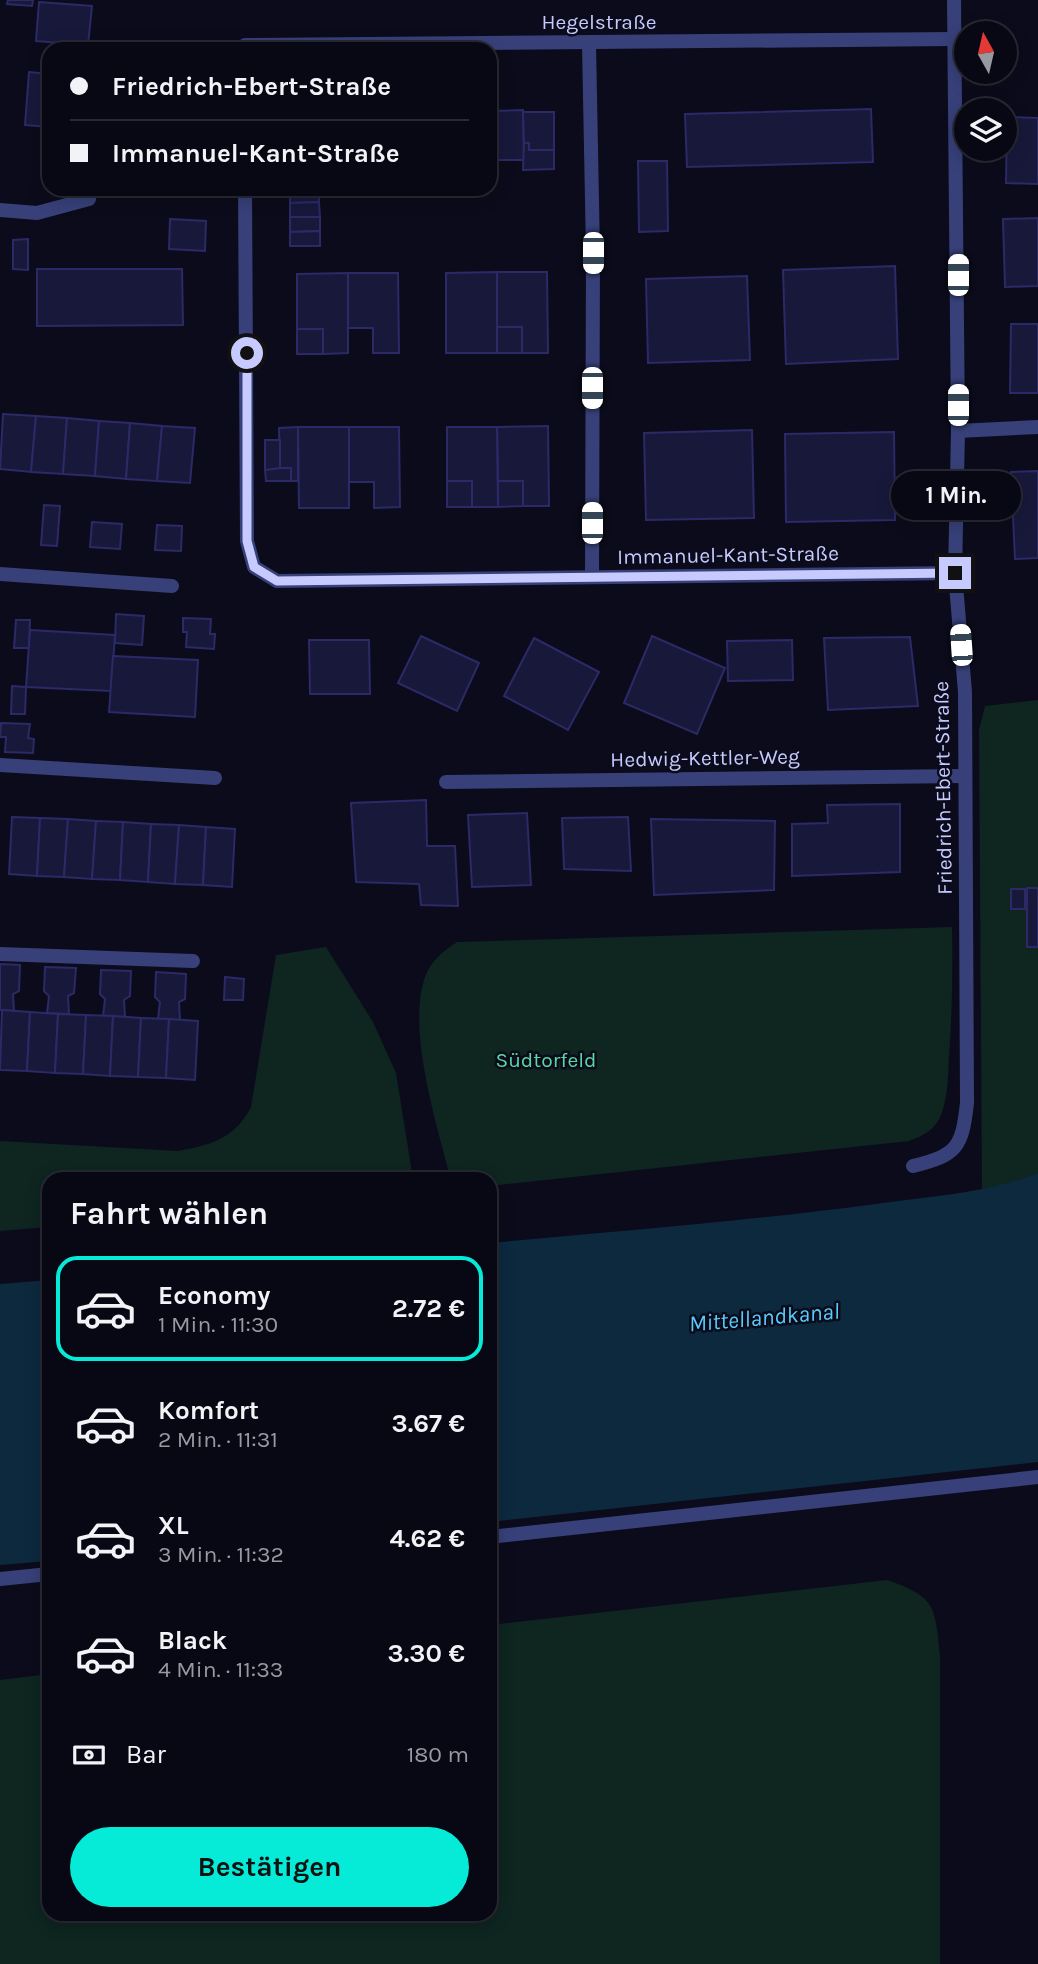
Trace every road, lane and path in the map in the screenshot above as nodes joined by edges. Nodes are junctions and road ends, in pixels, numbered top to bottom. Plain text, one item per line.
1 (954, 0) edge
2 (954, 21) edge
3 (954, 39) edge
4 (589, 44) junction
5 (497, 45) edge
6 (954, 84) edge
7 (245, 196) edge
8 (89, 198) dead end
9 (0, 211) edge
10 (1038, 427) edge
11 (958, 431) junction
12 (955, 573) junction
13 (0, 574) edge
14 (592, 577) junction
15 (172, 586) dead end
16 (0, 765) edge
17 (965, 776) junction
18 (215, 778) dead end
19 (446, 782) dead end
20 (0, 954) edge
21 (193, 961) dead end
22 (913, 1166) dead end
23 (1038, 1477) edge
24 (497, 1535) edge
25 (42, 1575) edge
26 (0, 1579) edge

1 - 2 street, Friedrich-Ebert-Straße
3 - 4 street, Hegelstraße
4 - 5 street, Hegelstraße
4 - 14 street
6 - 11 street, Friedrich-Ebert-Straße
7 - 14 street, Immanuel-Kant-Straße
8 - 9 street
10 - 11 street
11 - 12 street, Friedrich-Ebert-Straße
12 - 14 street, Immanuel-Kant-Straße
12 - 17 street, Friedrich-Ebert-Straße
13 - 15 street
16 - 18 street
17 - 19 street, Hedwig-Kettler-Weg
17 - 22 street, Friedrich-Ebert-Straße
20 - 21 street
23 - 24 street
25 - 26 street

